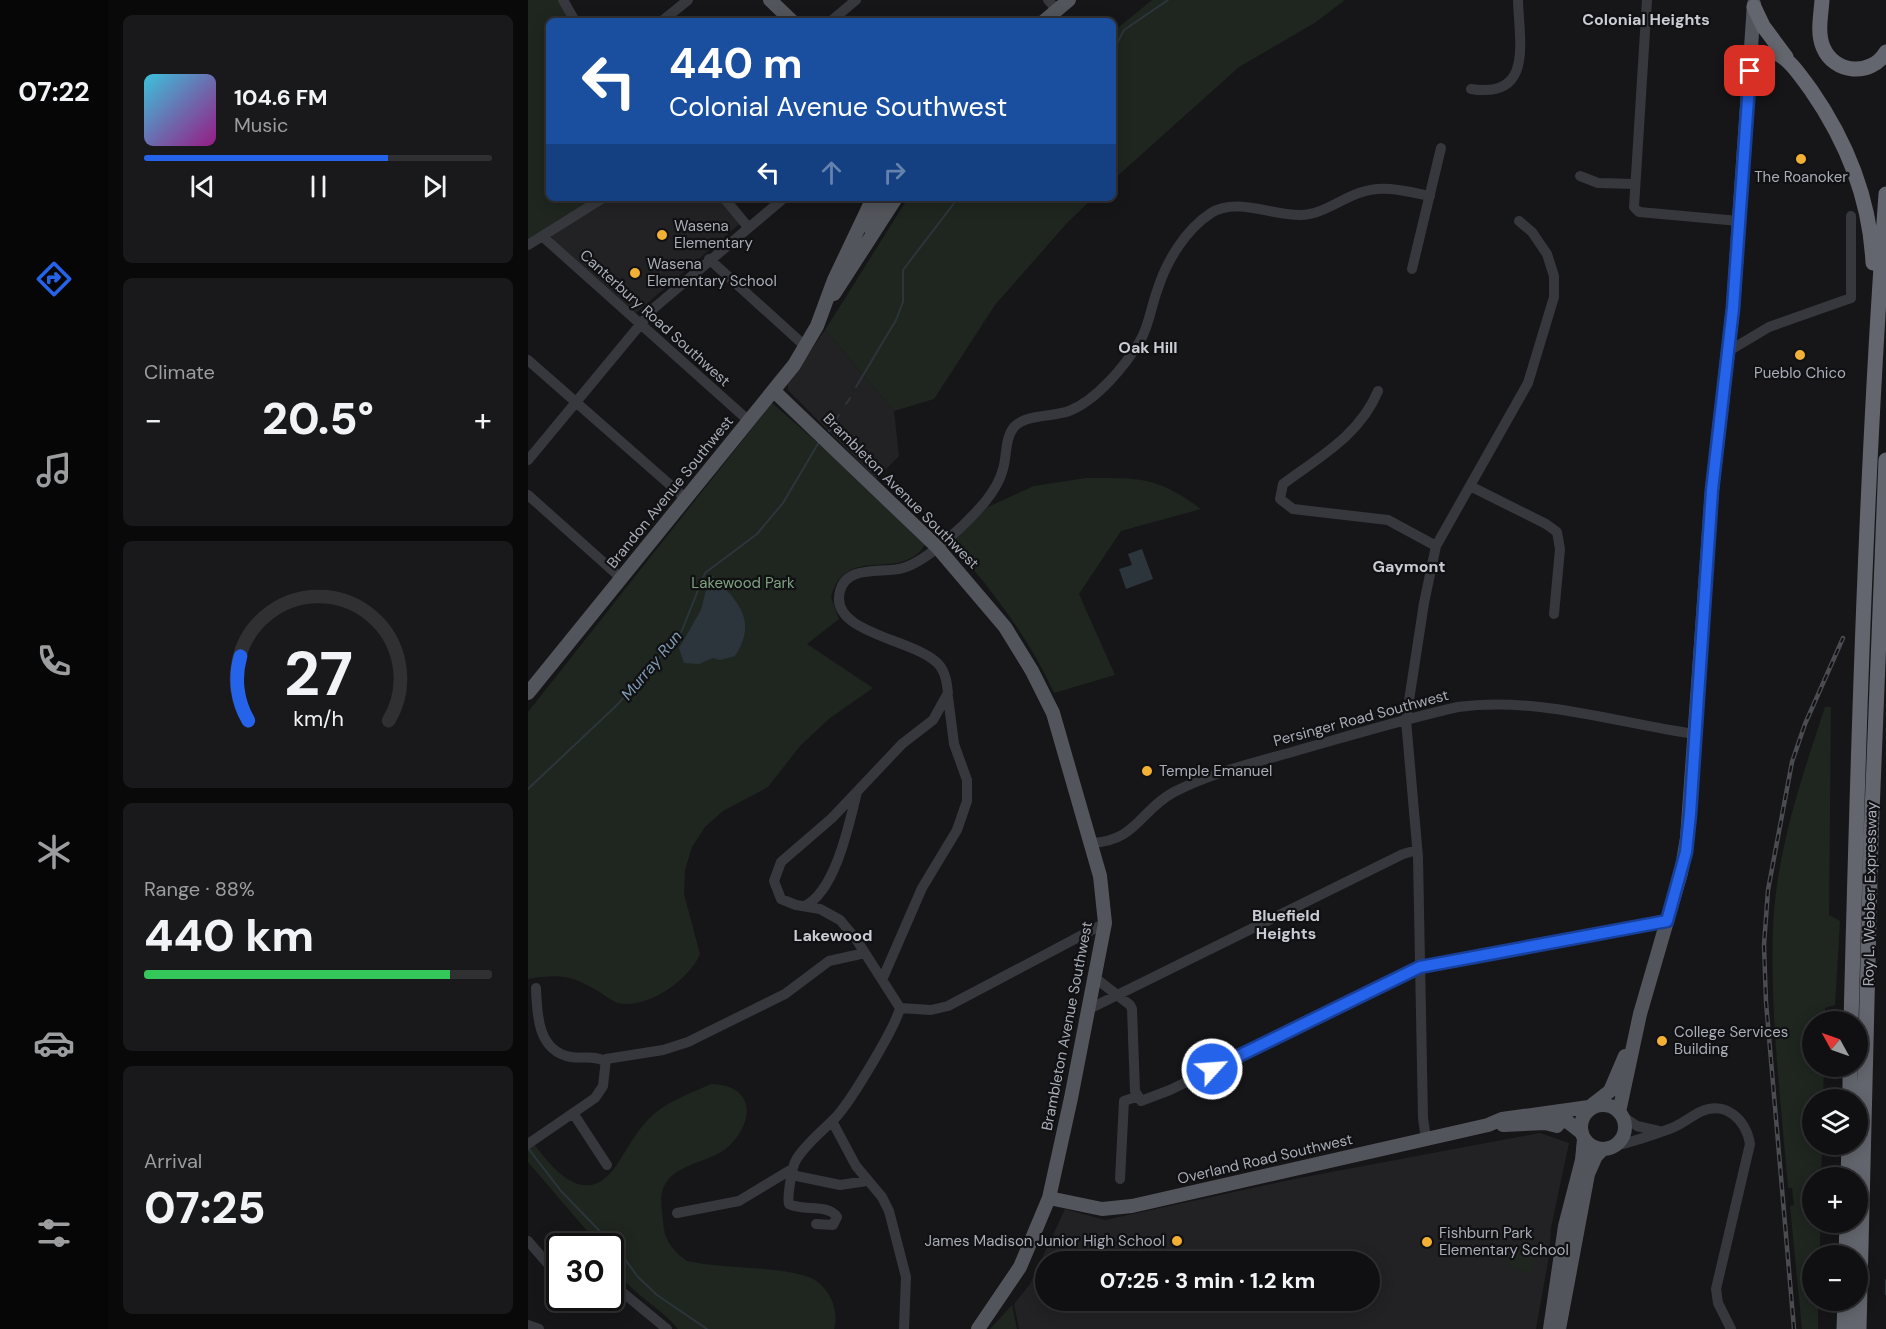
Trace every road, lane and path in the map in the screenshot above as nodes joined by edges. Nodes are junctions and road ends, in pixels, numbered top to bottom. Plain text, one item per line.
1 (563, 0) edge
2 (688, 0) edge
3 (770, 0) edge
4 (856, 0) edge
5 (1069, 0) edge
6 (1518, 0) edge
7 (1647, 0) edge
8 (1822, 0) edge
9 (1754, 4) edge
10 (1053, 5) edge
11 (573, 18) edge
12 (666, 18) edge
13 (789, 18) edge
14 (835, 18) edge
15 (1886, 52) edge
16 (1793, 67) junction
17 (1750, 71) junction
18 (1471, 89) dead end
19 (1442, 148) dead end
20 (1580, 176) dead end
21 (1635, 184) junction
22 (1886, 194) edge
23 (1430, 196) junction
24 (598, 201) edge
25 (726, 201) edge
26 (780, 201) edge
27 (872, 201) edge
28 (883, 201) edge
29 (894, 201) edge
30 (1851, 216) dead end
31 (1519, 221) dead end
32 (1739, 221) junction
33 (748, 227) junction
34 (542, 236) junction
35 (528, 245) edge
36 (709, 259) junction
37 (1412, 269) dead end
38 (842, 283) junction
39 (826, 304) junction
40 (639, 324) junction
41 (806, 347) junction
42 (1727, 352) junction
43 (528, 360) edge
44 (1874, 363) junction
45 (774, 391) junction
46 (1378, 391) dead end
47 (575, 402) junction
48 (749, 421) junction
49 (528, 460) edge
50 (1886, 460) edge
51 (1470, 486) junction
52 (528, 495) edge
53 (685, 498) junction
54 (1436, 546) junction
55 (937, 547) junction
56 (621, 578) junction
57 (1554, 614) dead end
58 (529, 690) edge
59 (948, 693) junction
60 (1406, 720) junction
61 (1695, 734) junction
62 (858, 790) junction
63 (1092, 843) junction
64 (1417, 850) junction
65 (805, 906) junction
66 (1667, 921) junction
67 (1105, 923) junction
68 (865, 953) junction
69 (1420, 967) junction
70 (1094, 977) junction
71 (882, 980) junction
72 (536, 988) dead end
73 (1118, 994) junction
74 (900, 1008) junction
75 (1087, 1010) junction
76 (1851, 1011) edge
77 (1640, 1014) junction
78 (604, 1061) junction
79 (1136, 1096) junction
80 (1594, 1106) junction
81 (573, 1113) junction
82 (1620, 1114) junction
83 (832, 1121) junction
84 (1488, 1125) junction
85 (1660, 1132) junction
86 (1426, 1139) junction
87 (1583, 1141) junction
88 (528, 1144) edge
89 (1613, 1146) junction
90 (607, 1165) dead end
91 (791, 1173) junction
92 (1120, 1179) dead end
93 (867, 1181) junction
94 (1586, 1187) junction
95 (1048, 1198) junction
96 (677, 1213) dead end
97 (816, 1224) dead end
98 (528, 1242) edge
99 (546, 1262) edge
100 (624, 1294) edge
101 (1845, 1311) edge
102 (528, 1325) edge
103 (539, 1329) edge
104 (667, 1329) edge
105 (904, 1329) edge
106 (978, 1329) edge
107 (1550, 1329) edge
108 (1559, 1329) edge
109 (1731, 1329) edge
110 (1844, 1329) edge
111 (1859, 1329) edge

1 - 11 street
2 - 12 street
3 - 13 main road
4 - 14 street
5 - 10 main road
6 - 18 street
7 - 21 street
8 - 15 highway
9 - 16 highway
9 - 17 main road
16 - 17 highway
16 - 44 highway
17 - 32 main road
19 - 23 street
20 - 21 street
21 - 32 street
22 - 44 highway, Roy L. Webber Expressway
23 - 37 street
23 - 55 street
24 - 34 street
25 - 33 street
26 - 33 street
27 - 39 main road, Brandon Avenue Southwest
28 - 38 main road, Brandon Avenue Southwest
29 - 38 main road, Brandon Avenue Southwest
30 - 42 street
31 - 51 street
32 - 42 main road
33 - 36 street
34 - 35 street
34 - 40 street, Canterbury Road Southwest
36 - 40 street
36 - 41 street
38 - 39 main road, Brandon Avenue Southwest
39 - 41 main road, Brandon Avenue Southwest
40 - 47 street
40 - 48 street, Canterbury Road Southwest
41 - 45 main road, Brandon Avenue Southwest
42 - 61 main road
43 - 47 street
44 - 76 highway, Roy L. Webber Expressway
45 - 48 main road, Brandon Avenue Southwest
45 - 55 main road, Brambleton Avenue Southwest
46 - 54 street
47 - 49 street
47 - 53 street
48 - 53 main road, Brandon Avenue Southwest
50 - 111 highway, Roy L. Webber Expressway
51 - 54 street
51 - 57 street
52 - 56 street
53 - 56 main road, Brandon Avenue Southwest
54 - 60 street
55 - 59 street
55 - 63 main road, Brambleton Avenue Southwest
56 - 58 main road, Brandon Avenue Southwest
59 - 62 street
59 - 71 street
60 - 61 street, Persinger Road Southwest
60 - 63 street, Persinger Road Southwest
60 - 64 street
61 - 66 main road
62 - 65 street
62 - 65 street
63 - 67 main road, Brambleton Avenue Southwest
64 - 69 street
64 - 73 street
65 - 68 street
66 - 69 street
66 - 77 main road
67 - 70 main road, Brambleton Avenue Southwest
67 - 74 street
68 - 71 street
68 - 78 street
69 - 79 street
69 - 86 street
70 - 73 street
70 - 75 main road, Brambleton Avenue Southwest
71 - 74 street
72 - 78 street
73 - 75 street
73 - 79 street
74 - 83 street
75 - 95 main road, Brambleton Avenue Southwest
77 - 80 main road
77 - 82 main road
78 - 81 street
79 - 92 street
80 - 82 main road
80 - 84 main road, Overland Road Southwest
80 - 87 main road
81 - 88 street
81 - 90 street
82 - 85 street
82 - 89 main road
83 - 91 street
83 - 93 street
84 - 86 main road, Overland Road Southwest
84 - 87 main road, Overland Road Southwest
85 - 89 street
85 - 109 street
86 - 95 main road, Overland Road Southwest
87 - 89 main road
87 - 107 main road
89 - 94 main road
89 - 94 main road
91 - 93 street
91 - 96 street
91 - 97 street
93 - 105 street
94 - 108 main road
95 - 106 main road, Brambleton Avenue Southwest
98 - 99 street
100 - 104 street
101 - 110 highway
102 - 103 street

